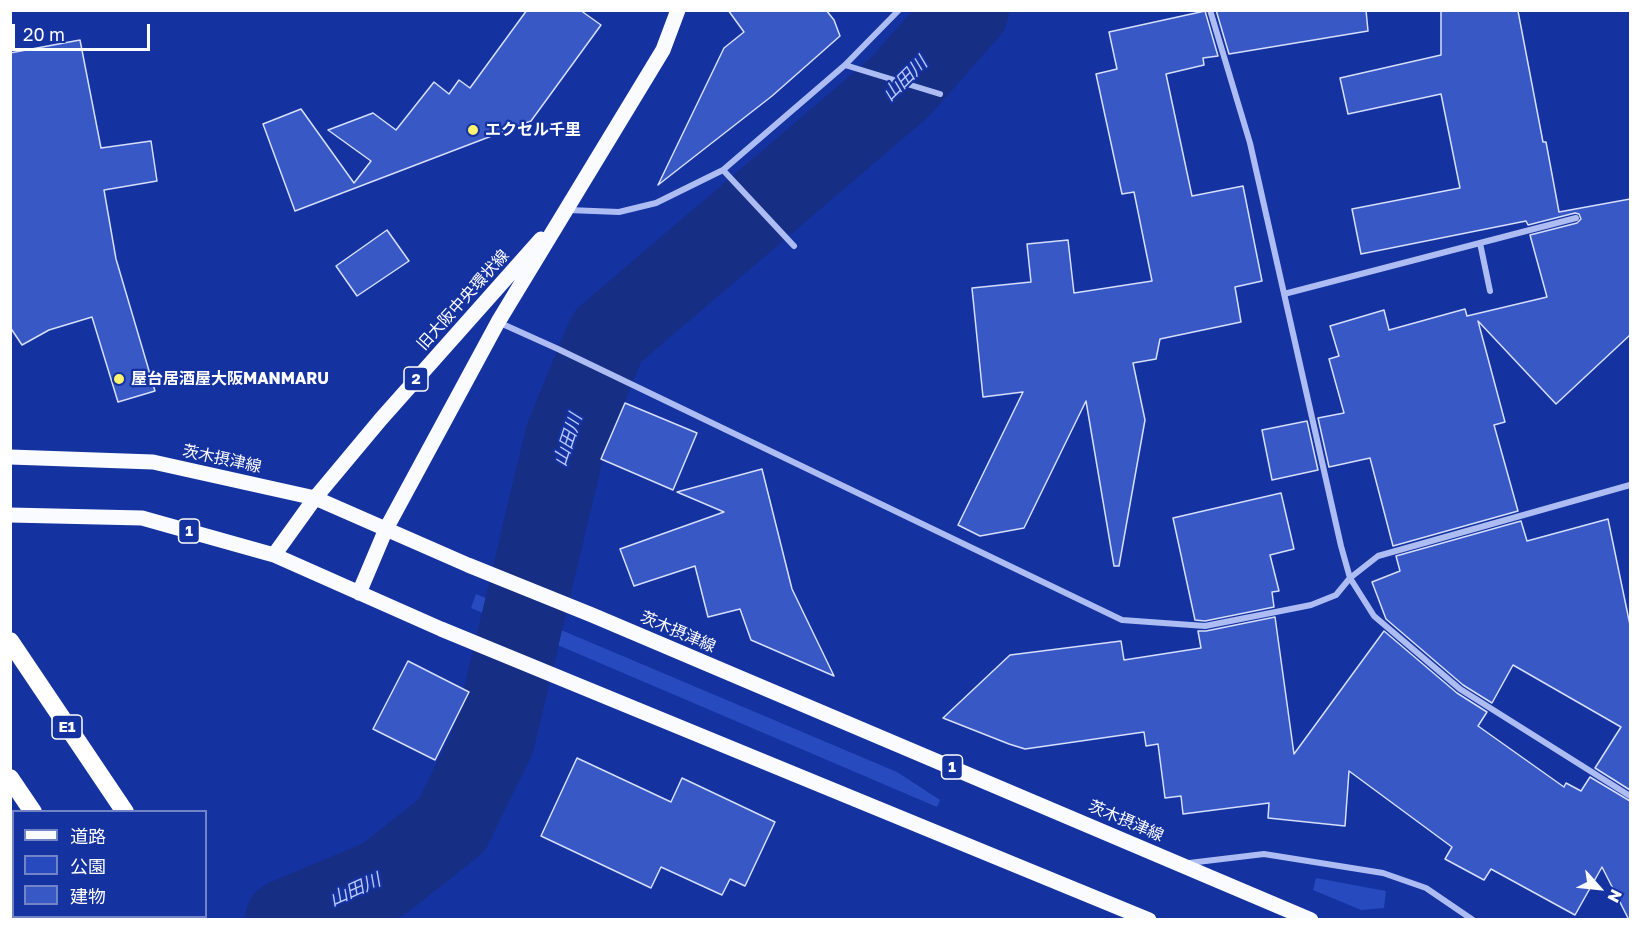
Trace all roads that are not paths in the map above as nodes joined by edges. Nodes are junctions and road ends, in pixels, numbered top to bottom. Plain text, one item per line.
1 (678, 10) edge
2 (899, 10) edge
3 (1210, 10) edge
4 (845, 65) junction
5 (940, 94) dead end
6 (723, 170) junction
7 (567, 210) junction
8 (1576, 218) dead end
9 (1480, 243) junction
10 (795, 246) dead end
11 (1490, 291) dead end
12 (1284, 294) junction
13 (498, 322) junction
14 (10, 457) edge
15 (1630, 485) edge
16 (315, 498) junction
17 (10, 515) edge
18 (386, 529) junction
19 (274, 555) junction
20 (1350, 578) junction
21 (359, 593) junction
22 (10, 641) edge
23 (10, 778) edge
24 (1630, 795) edge
25 (32, 810) edge
26 (124, 810) edge
27 (1182, 864) junction
28 (1149, 920) edge
29 (1311, 920) edge
30 (1473, 920) edge

1 - 7 main road, 旧大阪中央環状線 / 2
2 - 4 street
3 - 12 street
4 - 5 street
4 - 6 street
6 - 7 street
6 - 10 street
7 - 13 main road, 旧大阪中央環状線 / 2
7 - 16 main road, 旧大阪中央環状線 / 2
8 - 9 street
9 - 11 street
9 - 12 street
12 - 20 street
13 - 18 main road, 旧大阪中央環状線 / 2
13 - 20 street
14 - 16 main road, 茨木摂津線 / 1
15 - 20 street
16 - 18 main road, 茨木摂津線 / 1
16 - 19 main road, 旧大阪中央環状線 / 2
17 - 19 main road, 1
18 - 21 main road, 旧大阪中央環状線 / 2
18 - 27 main road, 茨木摂津線 / 1
19 - 21 main road, 1
20 - 24 street
21 - 28 main road, 1
22 - 26 highway, E1
23 - 25 highway
27 - 29 main road, 茨木摂津線 / 1
27 - 30 street

